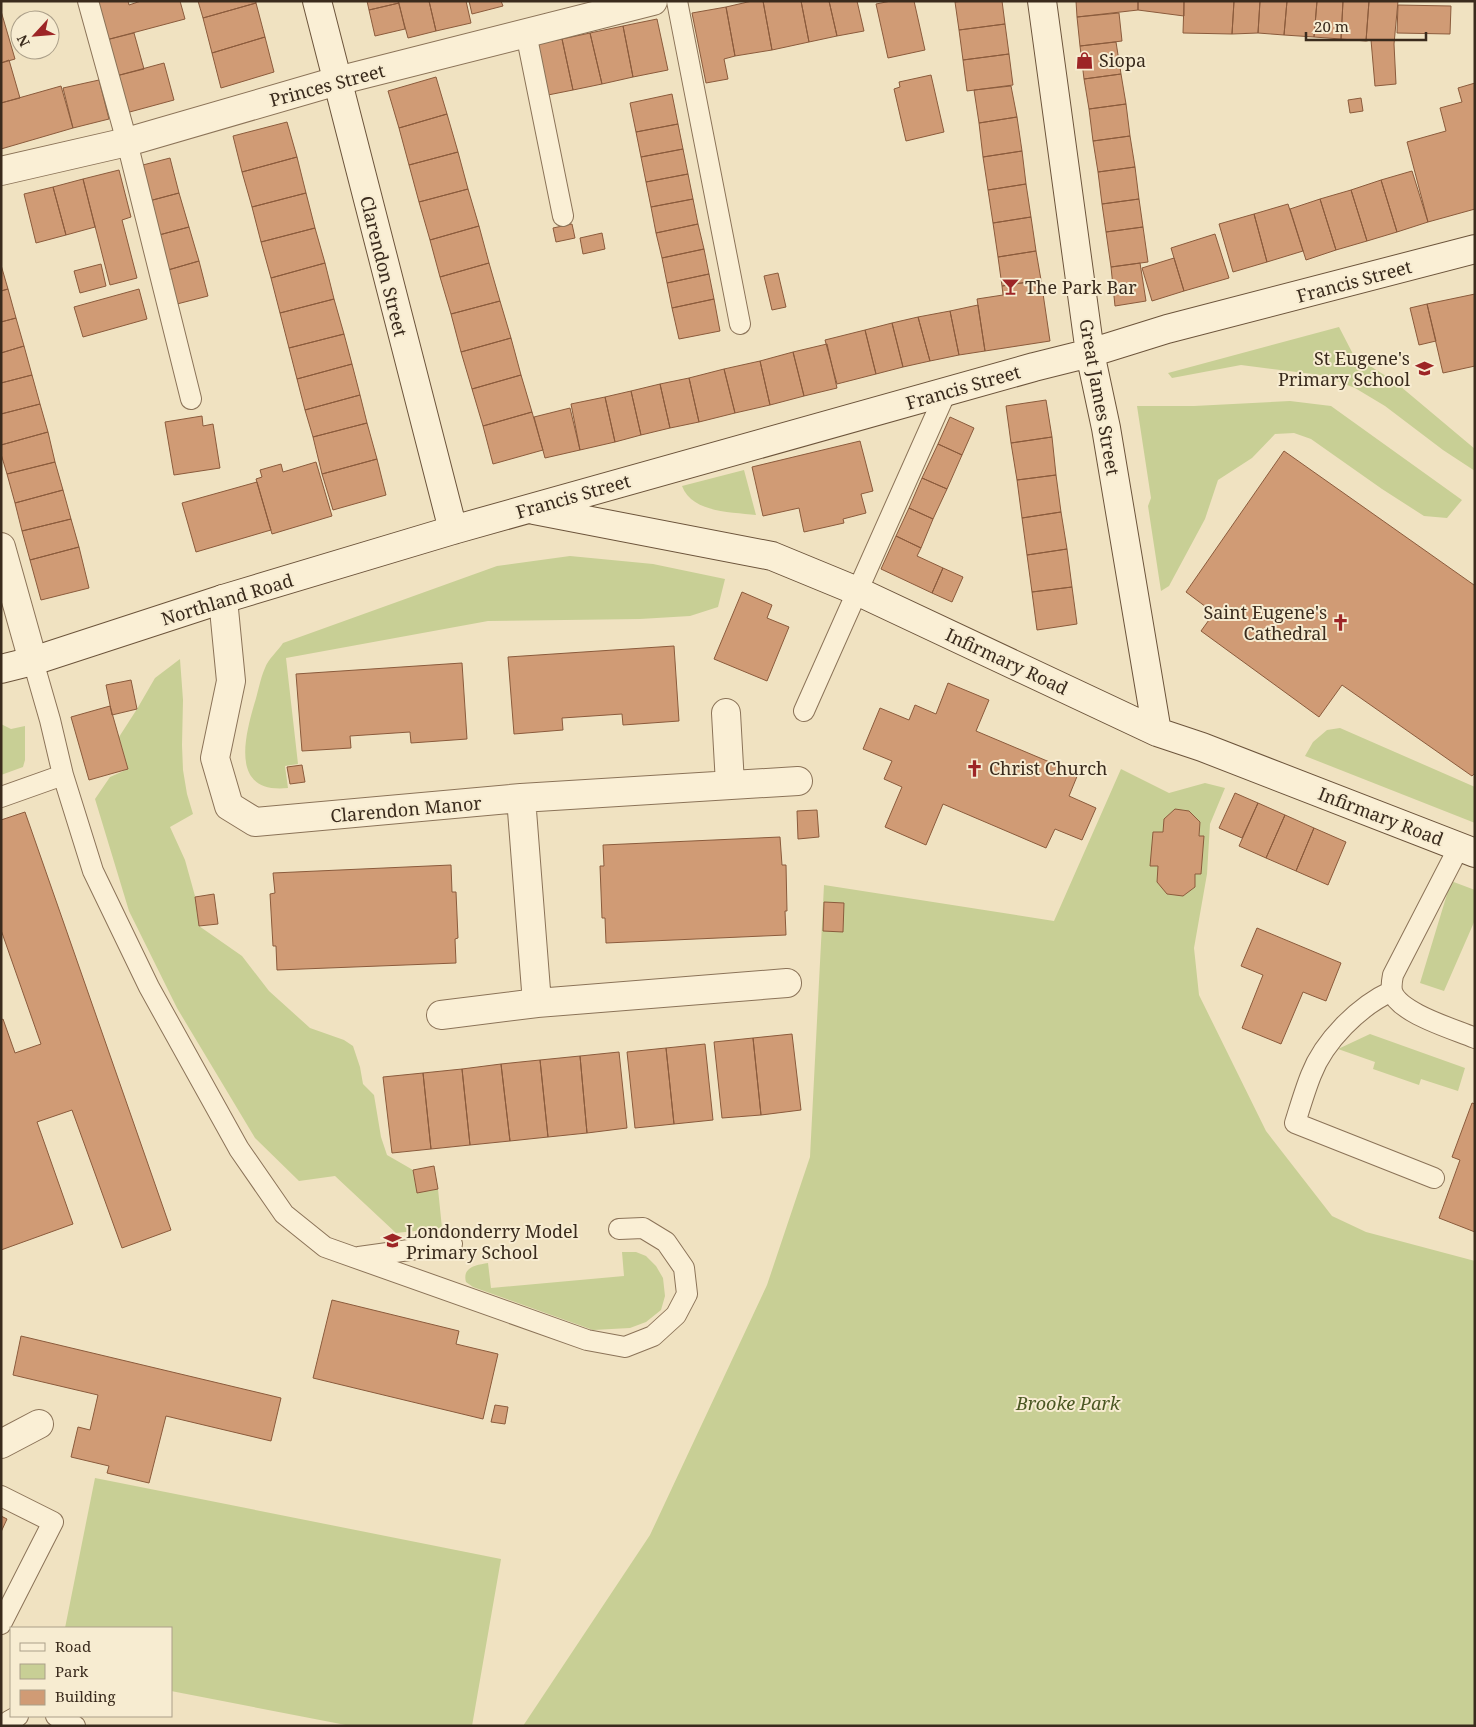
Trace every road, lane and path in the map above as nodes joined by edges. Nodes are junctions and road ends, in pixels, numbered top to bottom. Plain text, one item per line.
1 (88, 1) edge
2 (317, 1) edge
3 (653, 1) edge
4 (677, 1) edge
5 (1042, 1) edge
6 (526, 33) junction
7 (337, 81) junction
8 (127, 142) junction
9 (1, 171) edge
10 (563, 216) dead end
11 (1475, 249) edge
12 (740, 324) dead end
13 (1090, 353) junction
14 (946, 392) junction
15 (191, 399) dead end
16 (528, 509) junction
17 (453, 530) junction
18 (1, 547) edge
19 (857, 591) junction
20 (223, 599) junction
21 (33, 661) junction
22 (1, 669) edge
23 (804, 711) dead end
24 (726, 713) dead end
25 (1157, 732) junction
26 (63, 776) junction
27 (798, 781) dead end
28 (730, 784) junction
29 (1, 797) edge
30 (521, 798) junction
31 (1467, 850) edge
32 (787, 983) dead end
33 (1392, 991) junction
34 (537, 1003) junction
35 (441, 1015) dead end
36 (1475, 1038) edge
37 (1434, 1178) dead end
38 (619, 1229) dead end
39 (452, 1244) dead end
40 (357, 1257) junction
41 (39, 1424) dead end
42 (1, 1444) edge
43 (1, 1496) edge
44 (1, 1624) edge
45 (16, 1717) edge
46 (58, 1717) edge
47 (6, 1726) edge
48 (75, 1726) edge

1 - 8 lane
2 - 7 main road, Clarendon Street
3 - 6 main road, Princes Street
4 - 12 lane
5 - 13 main road, Great James Street
6 - 7 main road, Princes Street
6 - 10 lane
7 - 8 main road, Princes Street
7 - 17 main road, Clarendon Street
8 - 9 main road, Princes Street
8 - 15 lane
11 - 13 main road, Francis Street
13 - 14 main road, Francis Street
13 - 25 main road, Great James Street
14 - 16 main road, Francis Street
14 - 19 lane
16 - 17 main road, Francis Street
16 - 19 main road, Infirmary Road
17 - 20 main road, Northland Road
18 - 21 main road
19 - 23 lane
19 - 25 main road, Infirmary Road
20 - 21 main road, Northland Road
20 - 30 main road, Clarendon Manor
21 - 22 main road, Northland Road
21 - 26 lane
24 - 28 main road
25 - 31 main road, Infirmary Road
26 - 29 lane
26 - 40 lane
27 - 28 main road, Clarendon Manor
28 - 30 main road, Clarendon Manor
30 - 34 main road
31 - 33 lane
32 - 34 main road
33 - 36 lane
33 - 37 lane
34 - 35 main road
38 - 40 lane
39 - 40 lane
41 - 42 main road
43 - 44 lane
45 - 47 lane
46 - 48 lane

